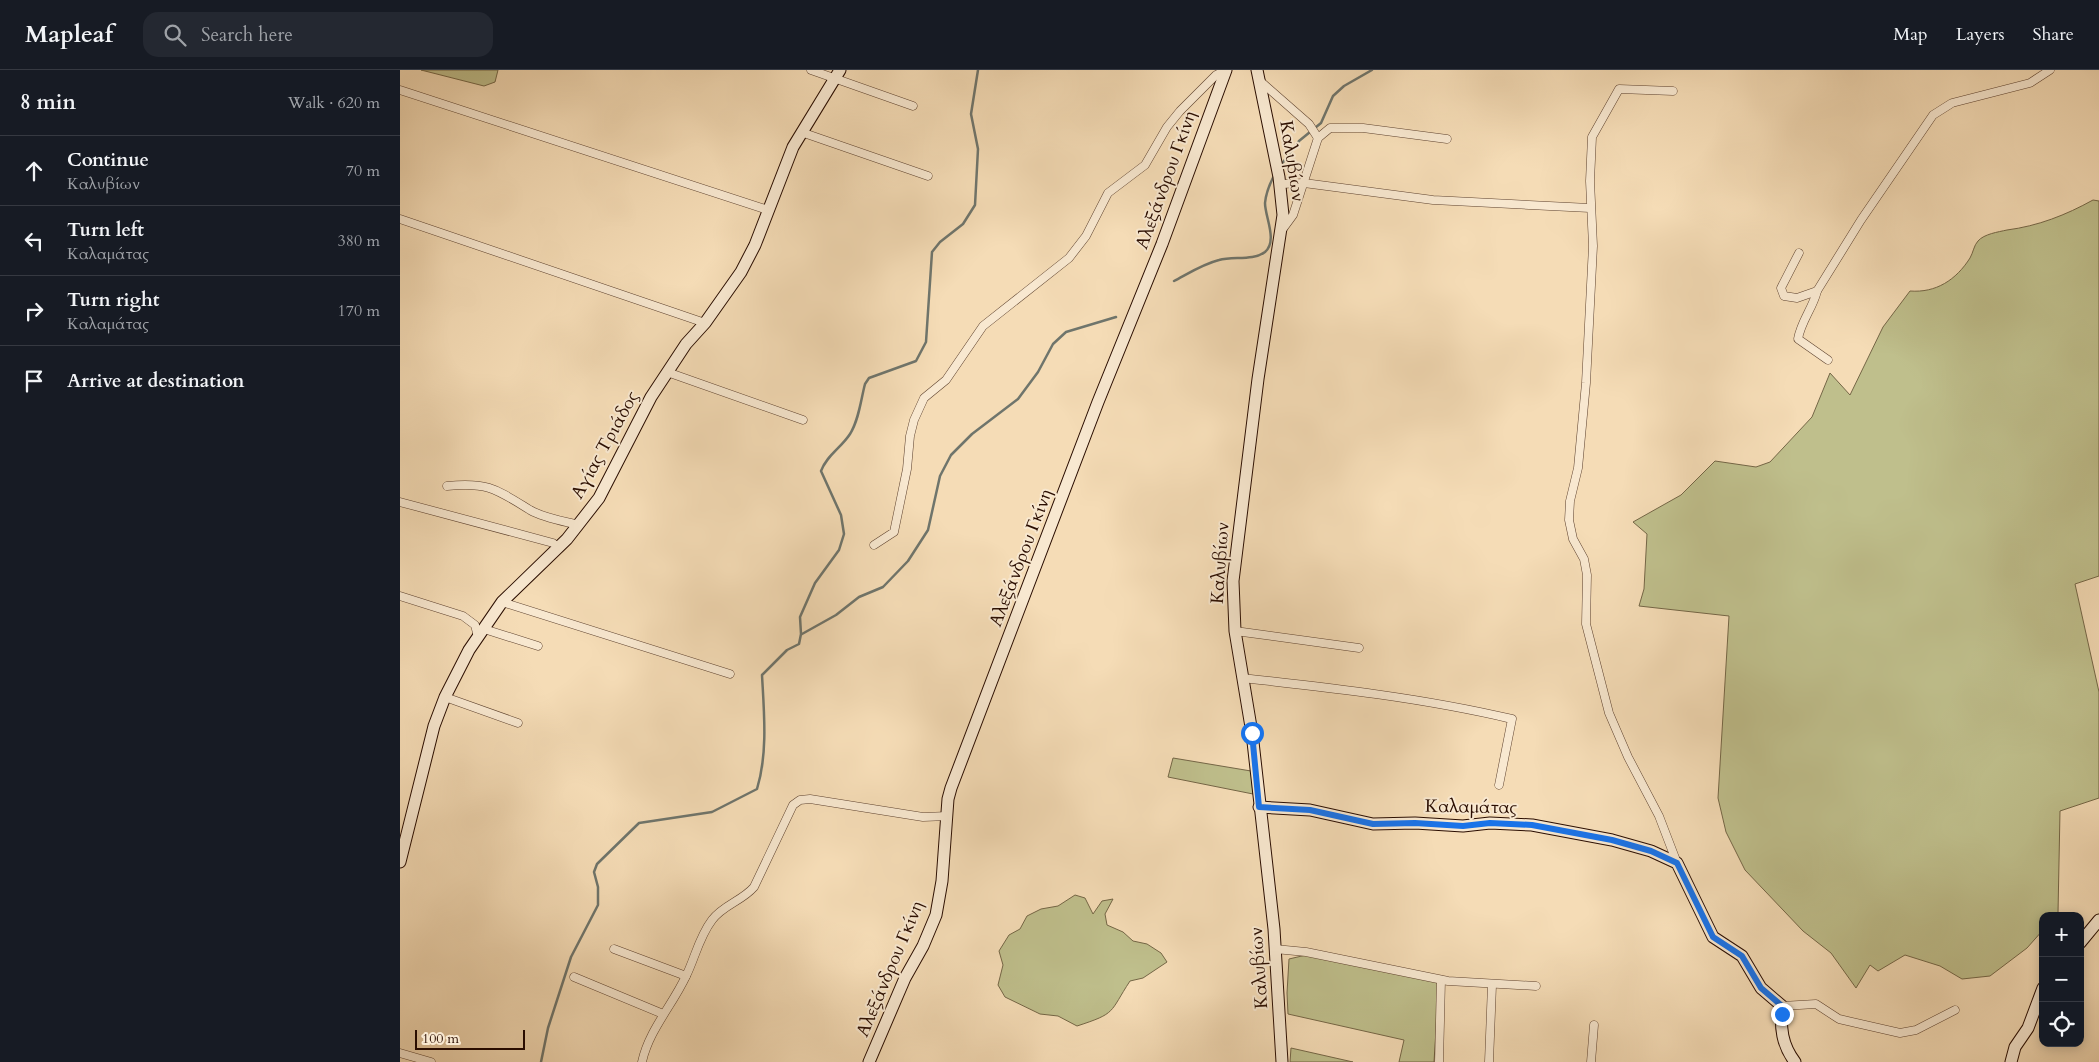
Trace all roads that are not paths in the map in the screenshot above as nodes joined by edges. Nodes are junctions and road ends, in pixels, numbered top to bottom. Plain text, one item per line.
1 (811, 70) edge
2 (1226, 70) edge
3 (2050, 70) edge
4 (838, 74) edge
5 (1258, 76) edge
6 (400, 90) edge
7 (1673, 91) dead end
8 (913, 106) dead end
9 (801, 132) junction
10 (1317, 135) junction
11 (1447, 138) dead end
12 (928, 176) dead end
13 (1280, 181) junction
14 (1304, 183) junction
15 (1590, 208) junction
16 (768, 210) junction
17 (400, 219) edge
18 (1282, 230) junction
19 (1799, 253) dead end
20 (1818, 291) junction
21 (705, 323) junction
22 (1828, 360) dead end
23 (667, 372) junction
24 (804, 420) dead end
25 (447, 486) dead end
26 (400, 502) edge
27 (579, 525) junction
28 (874, 545) dead end
29 (558, 547) junction
30 (400, 596) edge
31 (502, 602) junction
32 (1235, 632) junction
33 (481, 633) junction
34 (538, 646) dead end
35 (1359, 648) dead end
36 (730, 674) dead end
37 (1242, 678) junction
38 (445, 697) junction
39 (518, 723) dead end
40 (1498, 785) dead end
41 (1259, 807) junction
42 (948, 816) junction
43 (400, 862) edge
44 (1677, 863) junction
45 (2099, 920) edge
46 (2084, 938) edge
47 (614, 949) dead end
48 (1275, 949) junction
49 (686, 976) junction
50 (574, 977) dead end
51 (1441, 980) junction
52 (1492, 985) junction
53 (1536, 986) dead end
54 (2039, 999) edge
55 (1782, 1006) junction
56 (1955, 1010) dead end
57 (663, 1014) junction
58 (1594, 1025) dead end
59 (400, 1053) edge
60 (431, 1062) edge
61 (642, 1062) edge
62 (869, 1062) edge
63 (1282, 1062) edge
64 (1439, 1062) edge
65 (1489, 1062) edge
66 (1591, 1062) edge
67 (1795, 1062) edge
68 (2011, 1062) edge

1 - 4 street
2 - 28 street
2 - 42 street, Αλεξάνδρου Γκίνη
3 - 20 street
4 - 8 street
4 - 9 street, Αγίας Τριάδος
5 - 10 street
5 - 13 street, Καλυβίων
6 - 16 street
7 - 15 street
9 - 12 street
9 - 16 street, Αγίας Τριάδος
10 - 11 street
10 - 14 street
13 - 14 street
13 - 18 street, Καλυβίων
14 - 15 street
14 - 18 street
15 - 44 street
16 - 21 street, Αγίας Τριάδος
17 - 21 street
18 - 32 street, Καλυβίων
19 - 20 street
20 - 22 street
21 - 23 street, Αγίας Τριάδος
23 - 24 street
23 - 27 street, Αγίας Τριάδος
25 - 27 street
26 - 29 street
27 - 29 street, Αγίας Τριάδος
29 - 31 street, Αγίας Τριάδος
30 - 33 street
31 - 33 street, Αγίας Τριάδος
31 - 36 street
32 - 35 street
32 - 37 street, Καλυβίων
33 - 34 street
33 - 38 street, Αγίας Τριάδος
37 - 40 street
37 - 41 street, Καλυβίων
38 - 39 street
38 - 43 street, Αγίας Τριάδος
41 - 44 street, Καλαμάτας
41 - 48 street, Καλυβίων
42 - 49 street
42 - 62 street, Αλεξάνδρου Γκίνη
44 - 55 street
45 - 46 street
47 - 49 street
48 - 51 street
48 - 63 street, Καλυβίων
49 - 57 street
50 - 57 street
51 - 52 street
51 - 64 street
52 - 53 street
52 - 65 street
54 - 68 street
55 - 56 street
55 - 67 street
57 - 61 street
58 - 66 street
59 - 60 street

